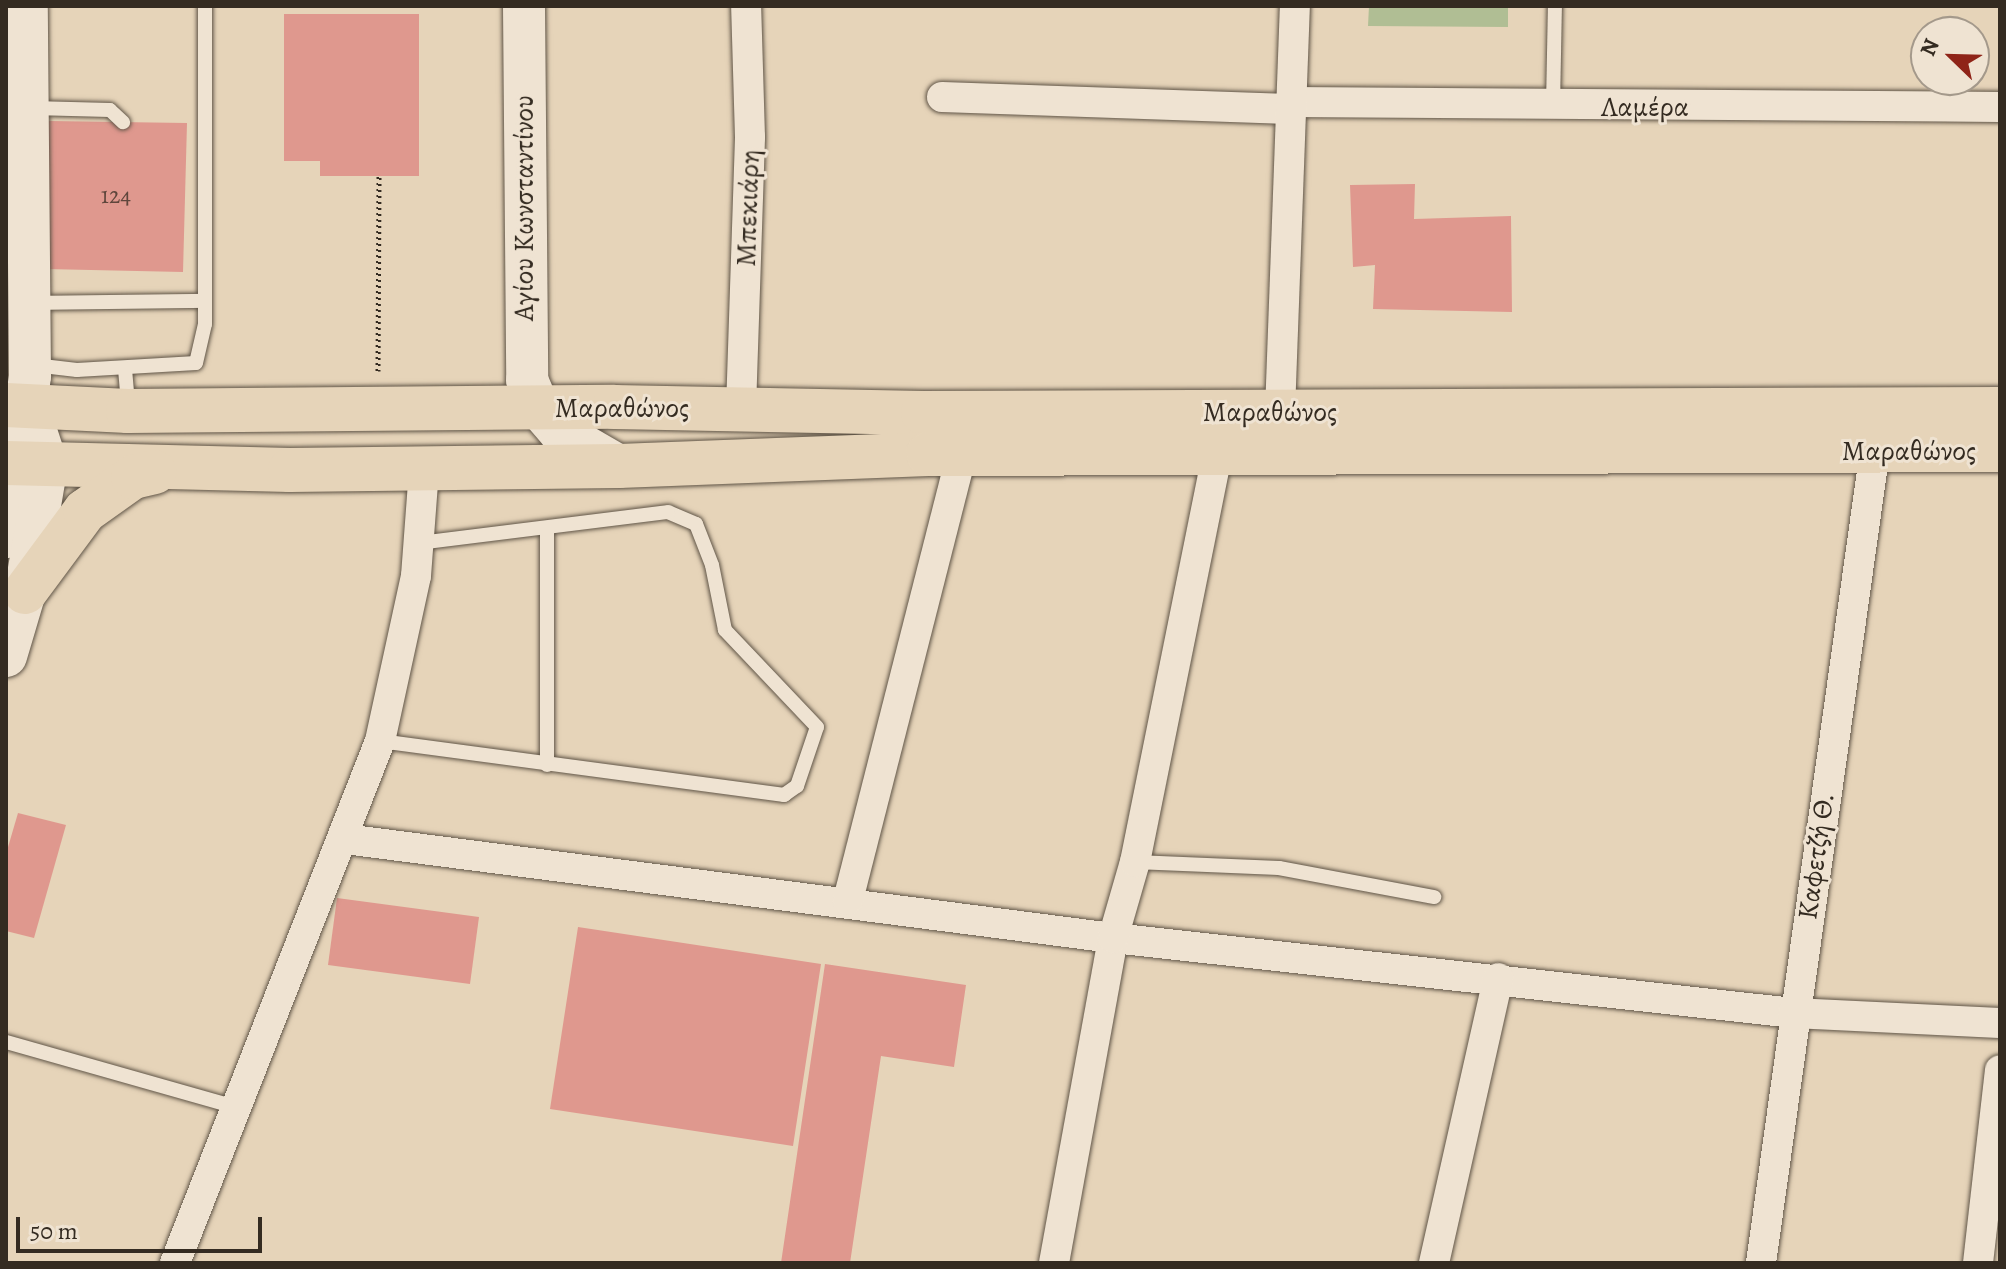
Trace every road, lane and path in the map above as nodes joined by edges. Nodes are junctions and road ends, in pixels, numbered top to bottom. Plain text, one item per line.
1 (27, 6) edge
2 (205, 6) edge
3 (524, 6) edge
4 (746, 6) edge
5 (1295, 6) edge
6 (1555, 6) edge
7 (942, 97) dead end
8 (1290, 106) junction
9 (1553, 107) junction
10 (2000, 107) edge
11 (28, 108) junction
12 (123, 122) dead end
13 (379, 176) dead end
14 (205, 301) junction
15 (29, 303) junction
16 (127, 390) junction
17 (21, 392) edge
18 (539, 408) junction
19 (741, 409) junction
20 (2000, 409) edge
21 (378, 410) junction
22 (1280, 412) junction
23 (1875, 450) junction
24 (2000, 450) edge
25 (1218, 452) junction
26 (962, 454) junction
27 (23, 464) edge
28 (619, 466) junction
29 (171, 468) junction
30 (424, 469) junction
31 (547, 529) junction
32 (6, 537) edge
33 (419, 543) junction
34 (25, 592) junction
35 (6, 656) edge
36 (380, 741) junction
37 (547, 765) junction
38 (345, 839) junction
39 (1135, 862) junction
40 (1434, 897) dead end
41 (848, 900) junction
42 (1113, 938) junction
43 (1498, 978) junction
44 (1793, 1013) junction
45 (2000, 1023) edge
46 (6, 1042) edge
47 (2000, 1070) edge
48 (235, 1107) junction
49 (175, 1263) edge
50 (1054, 1263) edge
51 (1434, 1263) edge
52 (1761, 1263) edge
53 (1978, 1263) edge

1 - 11 street
2 - 14 lane
3 - 18 street, Αγίου Κωνσταντίνου
4 - 19 street, Μπεκιάρη
5 - 8 street
6 - 9 lane
7 - 8 street, Λαμέρα
8 - 9 street, Λαμέρα
8 - 22 street
9 - 10 street, Λαμέρα
11 - 12 lane
11 - 15 street
13 - 21 path
14 - 15 lane
14 - 16 lane
15 - 17 street
16 - 17 main road, Μαραθώνος
16 - 21 main road, Μαραθώνος
17 - 27 street
18 - 19 main road, Μαραθώνος
18 - 21 main road, Μαραθώνος
18 - 28 street, Μαραθώνος
19 - 22 main road, Μαραθώνος
20 - 22 main road, Μαραθώνος
23 - 24 main road, Μαραθώνος
23 - 25 main road, Μαραθώνος
23 - 44 street, Καφετζή Θ.
25 - 26 main road, Μαραθώνος
25 - 39 street
26 - 28 main road, Μαραθώνος
26 - 41 street
27 - 29 main road, Μαραθώνος
27 - 32 street
27 - 34 street
28 - 30 main road, Μαραθώνος
29 - 30 main road, Μαραθώνος
29 - 34 main road
30 - 33 street
31 - 33 lane
31 - 37 lane
31 - 37 lane
33 - 36 street
34 - 35 street
36 - 37 lane
36 - 38 street
38 - 41 street
38 - 48 street
39 - 40 lane
39 - 42 street
41 - 42 street
42 - 43 street
42 - 50 street
43 - 44 street
43 - 51 street
44 - 45 street
44 - 52 street, Καφετζή Θ.
46 - 48 lane
47 - 53 street
48 - 49 street

